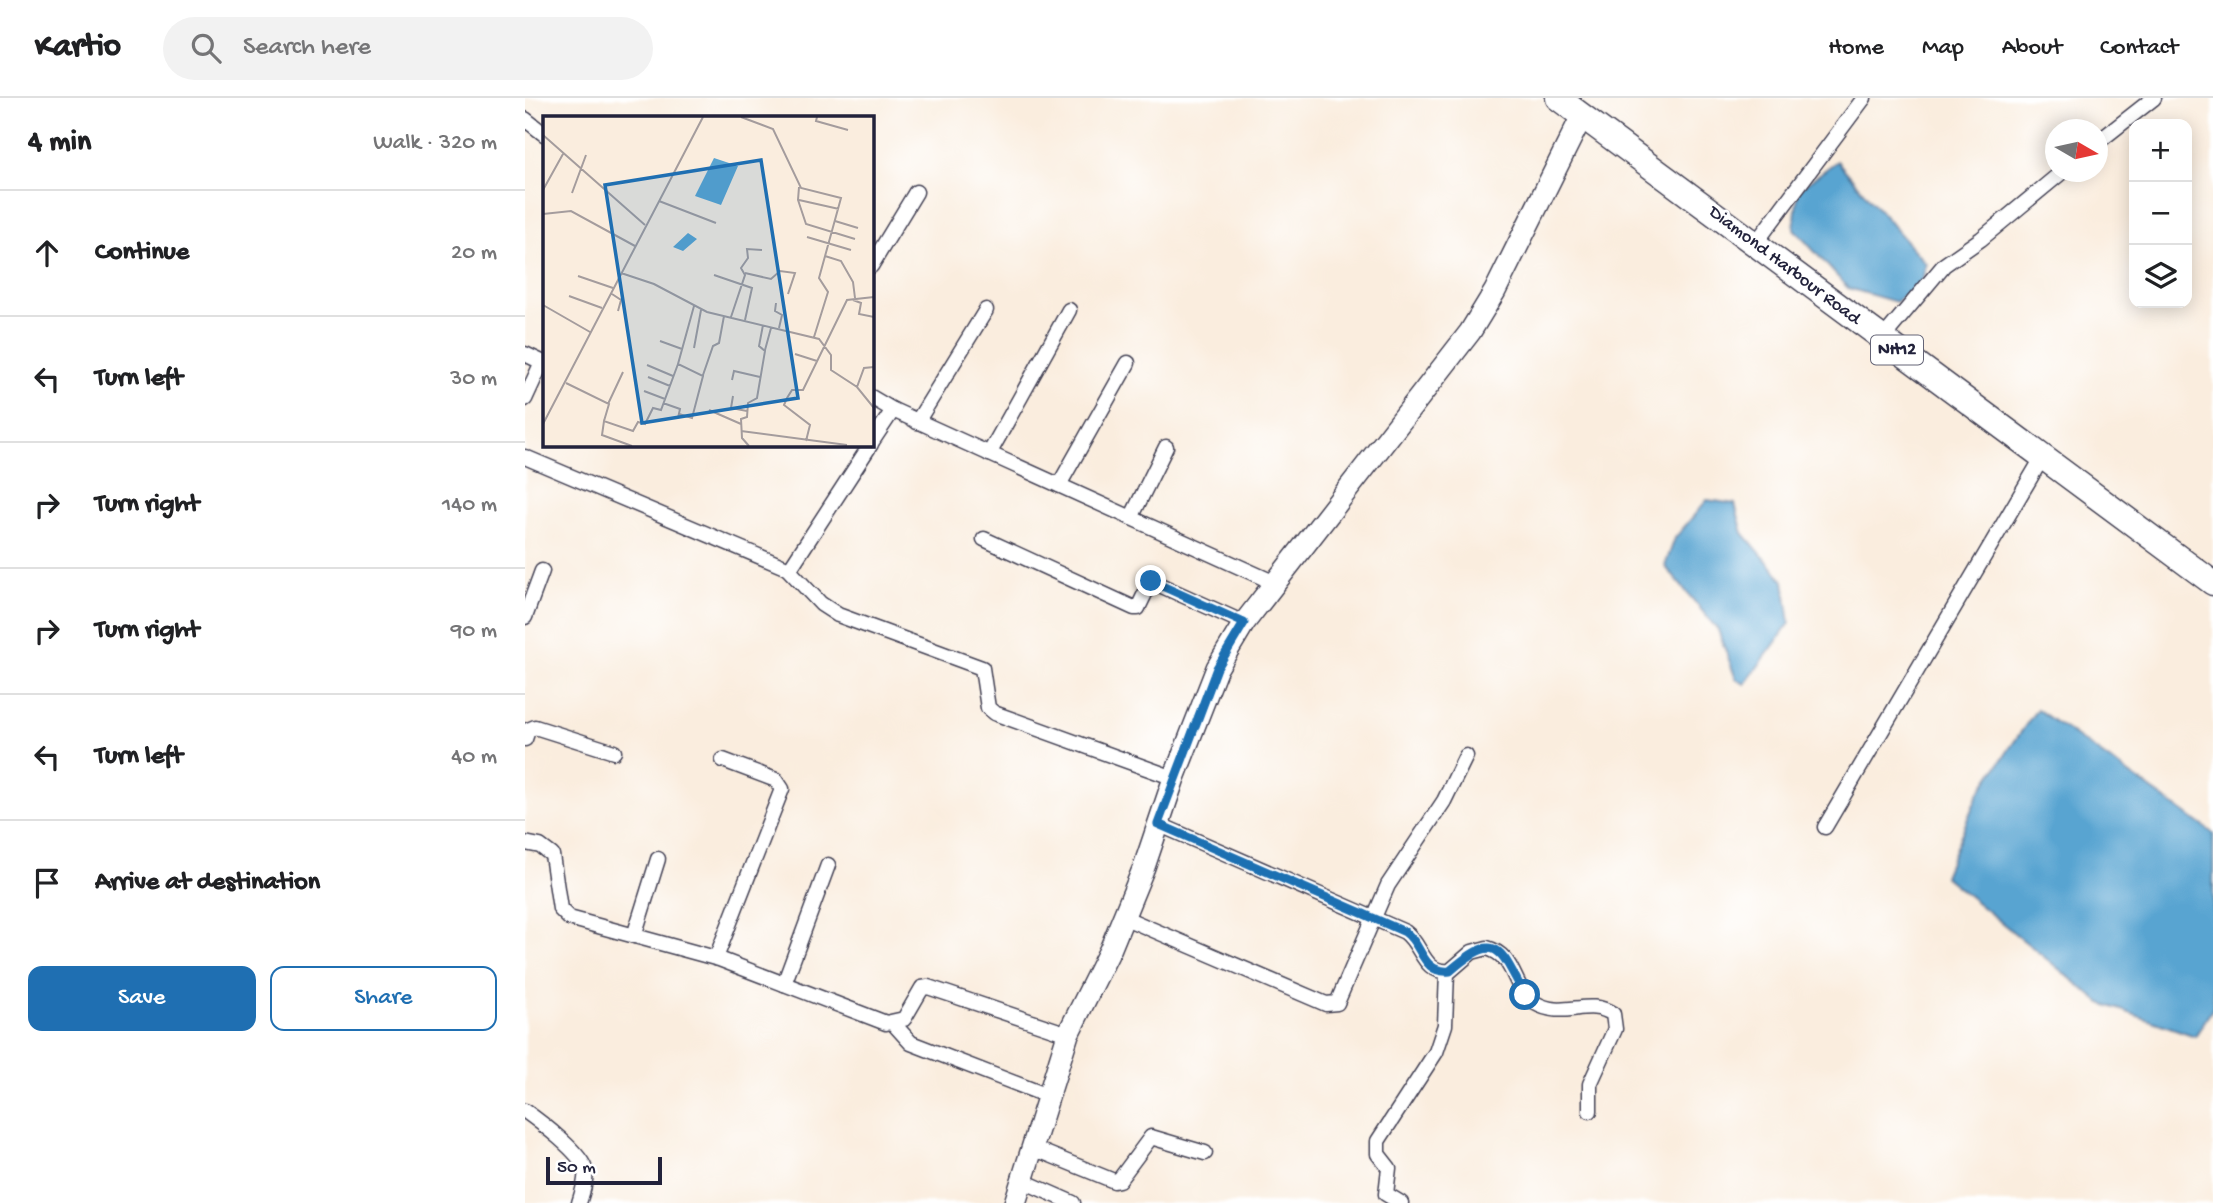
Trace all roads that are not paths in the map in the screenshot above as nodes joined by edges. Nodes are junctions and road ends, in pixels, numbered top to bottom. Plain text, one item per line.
1 (1557, 98) edge
2 (1864, 98) edge
3 (2154, 98) edge
4 (1582, 116) junction
5 (525, 119) edge
6 (543, 133) edge
7 (2108, 134) edge
8 (2050, 182) edge
9 (916, 192) dead end
10 (1755, 244) junction
11 (873, 263) edge
12 (986, 310) dead end
13 (1069, 310) dead end
14 (1882, 339) junction
15 (525, 354) edge
16 (543, 363) edge
17 (1128, 363) dead end
18 (525, 398) edge
19 (873, 398) edge
20 (893, 410) junction
21 (917, 422) junction
22 (873, 441) edge
23 (870, 446) edge
24 (1166, 447) dead end
25 (989, 454) junction
26 (525, 457) edge
27 (2042, 458) junction
28 (1059, 485) junction
29 (1131, 518) junction
30 (985, 539) dead end
31 (787, 568) junction
32 (543, 571) dead end
33 (1275, 583) junction
34 (2213, 583) edge
35 (525, 617) edge
36 (1244, 623) junction
37 (525, 739) edge
38 (614, 752) dead end
39 (1466, 756) dead end
40 (723, 760) dead end
41 (1174, 778) junction
42 (1158, 824) junction
43 (1825, 827) dead end
44 (525, 843) edge
45 (659, 859) dead end
46 (828, 865) dead end
47 (1123, 917) junction
48 (1375, 918) junction
49 (634, 936) junction
50 (716, 958) junction
51 (1447, 972) junction
52 (784, 984) junction
53 (893, 1023) junction
54 (1069, 1034) junction
55 (1048, 1096) junction
56 (525, 1111) edge
57 (1590, 1111) dead end
58 (1033, 1148) junction
59 (1205, 1153) dead end
60 (1023, 1181) junction
61 (579, 1203) edge
62 (1015, 1203) edge
63 (1073, 1203) edge
64 (1401, 1203) edge

1 - 4 highway, Diamond Harbour Road / NH12
2 - 10 street
3 - 7 street
4 - 10 highway, Diamond Harbour Road / NH12
4 - 33 main road
5 - 6 street
8 - 14 street
9 - 11 street
10 - 14 highway, Diamond Harbour Road / NH12
12 - 21 street
13 - 25 street
14 - 27 highway, Diamond Harbour Road / NH12
15 - 16 street
16 - 18 street
17 - 28 street
19 - 20 street
20 - 21 street
20 - 22 street
21 - 25 street
23 - 31 street
24 - 29 street
25 - 28 street
26 - 31 street
27 - 34 highway, Diamond Harbour Road / NH12
27 - 43 street
28 - 29 street
29 - 33 street
30 - 36 street
31 - 41 street
32 - 35 street
33 - 36 main road
36 - 41 main road
37 - 38 street
39 - 48 street
40 - 50 street
41 - 42 main road
42 - 47 main road
42 - 48 street
44 - 49 street
45 - 49 street
46 - 52 street
47 - 48 street
47 - 54 main road
48 - 51 street
49 - 50 street
50 - 52 street
51 - 57 street
51 - 64 street
52 - 53 street
53 - 54 street
53 - 55 street
54 - 55 main road
55 - 58 main road
56 - 61 street
58 - 59 street
58 - 60 main road
60 - 62 main road
60 - 63 street

